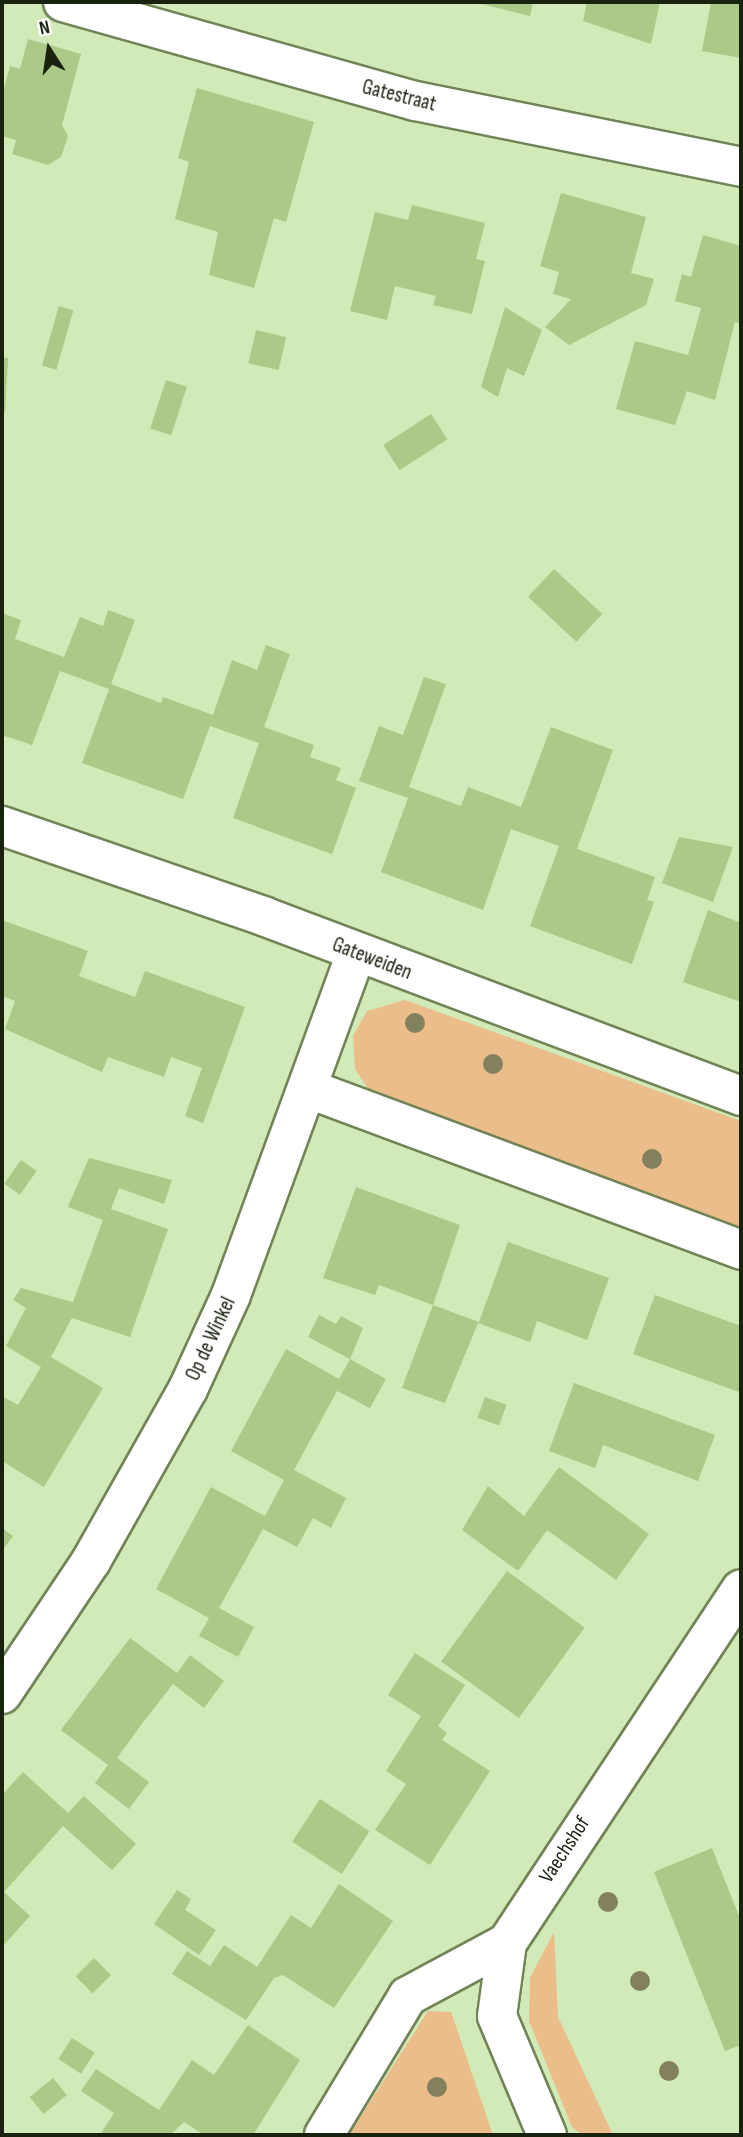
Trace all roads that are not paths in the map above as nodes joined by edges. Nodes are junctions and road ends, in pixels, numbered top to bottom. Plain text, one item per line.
1 (63, 2) edge
2 (741, 167) edge
3 (2, 826) edge
4 (356, 953) junction
5 (309, 1089) junction
6 (741, 1096) edge
7 (741, 1250) edge
8 (741, 1590) edge
9 (2, 1694) edge
10 (507, 1942) junction
11 (324, 2135) edge
12 (547, 2135) edge

1 - 2 street, Gatestraat
3 - 4 street, Gateweiden
4 - 5 street, Op de Winkel
4 - 6 street, Gateweiden
5 - 7 street
5 - 9 street, Op de Winkel
8 - 10 street, Vaechshof
10 - 11 street
10 - 12 street, Vaechshof

